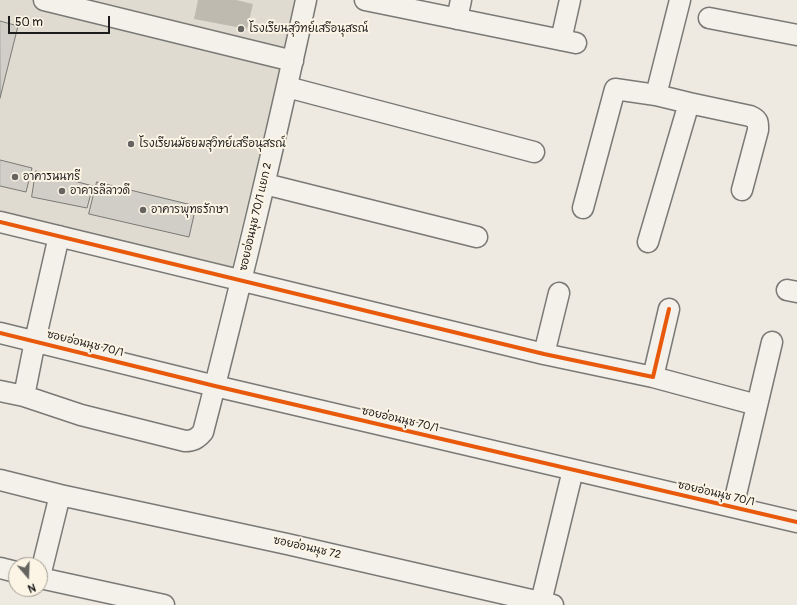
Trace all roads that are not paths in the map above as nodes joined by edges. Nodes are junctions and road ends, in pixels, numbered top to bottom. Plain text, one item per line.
1 (44, 0) edge
2 (306, 0) edge
3 (365, 0) edge
4 (570, 0) edge
5 (680, 0) edge
6 (459, 9) edge
7 (709, 18) dead end
8 (797, 35) edge
9 (293, 61) junction
10 (287, 87) junction
11 (656, 95) junction
12 (689, 103) junction
13 (534, 152) dead end
14 (264, 184) junction
15 (742, 190) dead end
16 (583, 208) dead end
17 (0, 222) edge
18 (59, 236) junction
19 (477, 237) dead end
20 (648, 242) dead end
21 (241, 281) junction
22 (558, 293) dead end
23 (669, 309) dead end
24 (0, 333) edge
25 (35, 341) junction
26 (772, 342) dead end
27 (544, 354) junction
28 (653, 377) junction
29 (215, 386) junction
30 (0, 391) edge
31 (24, 396) junction
32 (757, 405) junction
33 (573, 470) junction
34 (0, 480) edge
35 (60, 495) junction
36 (733, 507) junction
37 (797, 522) edge
38 (45, 557) edge
39 (48, 579) edge
40 (547, 604) edge
41 (164, 605) edge

1 - 9 street
2 - 9 street, ซอยอ่อนนุช 70/1 แยก 2
3 - 6 street
4 - 6 street
5 - 11 street
7 - 8 street
9 - 10 street, ซอยอ่อนนุช 70/1 แยก 2
10 - 13 street
10 - 14 street, ซอยอ่อนนุช 70/1 แยก 2
11 - 12 street
11 - 16 street
12 - 15 street
12 - 20 street
14 - 19 street
14 - 21 street, ซอยอ่อนนุช 70/1 แยก 2
17 - 18 street
18 - 21 street
18 - 25 street
21 - 27 street
21 - 29 street, ซอยอ่อนนุช 70/1 แยก 2
22 - 27 street
23 - 28 street
24 - 25 street, ซอยอ่อนนุช 70/1
25 - 29 street, ซอยอ่อนนุช 70/1
25 - 31 street
26 - 32 street
27 - 28 street
28 - 32 street
29 - 31 street, ซอยอ่อนนุช 70/1 แยก 2
29 - 33 street, ซอยอ่อนนุช 70/1
30 - 31 street
32 - 36 street
33 - 36 street, ซอยอ่อนนุช 70/1
33 - 40 street
34 - 35 street, ซอยอ่อนนุช 72
35 - 38 street
35 - 40 street, ซอยอ่อนนุช 72
36 - 37 street, ซอยอ่อนนุช 70/1
39 - 41 street

